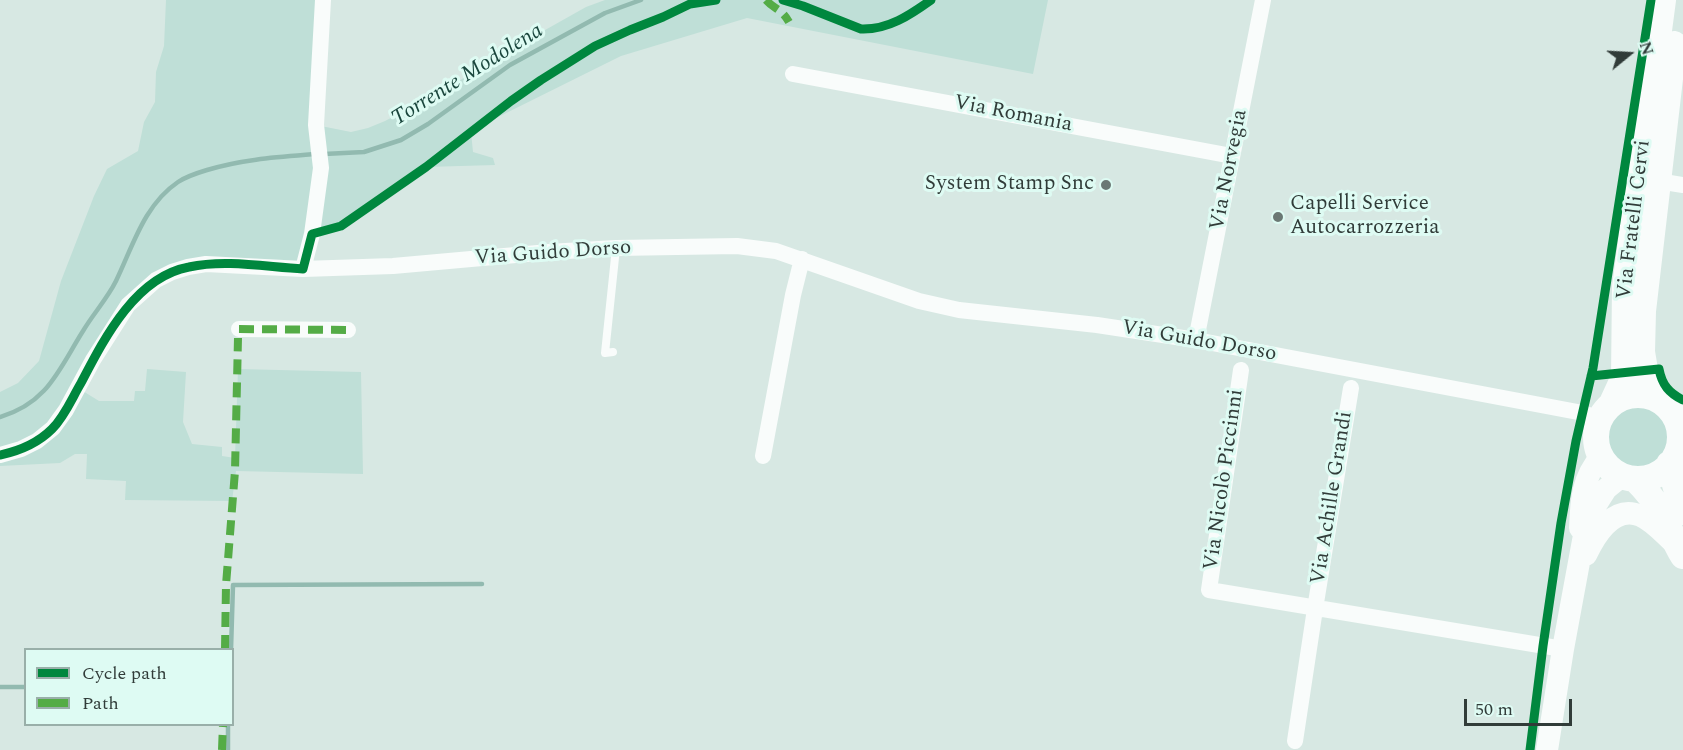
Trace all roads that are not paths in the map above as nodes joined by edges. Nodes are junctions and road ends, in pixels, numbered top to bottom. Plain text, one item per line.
1 (323, 0) edge
2 (1263, 0) edge
3 (1663, 0) edge
4 (1679, 0) edge
5 (793, 74) dead end
6 (1232, 156) junction
7 (1671, 183) edge
8 (616, 248) junction
9 (801, 259) junction
10 (303, 269) junction
11 (239, 329) dead end
12 (348, 330) dead end
13 (1196, 340) junction
14 (613, 352) dead end
15 (1241, 370) dead end
16 (1351, 388) dead end
17 (1669, 406) edge
18 (1598, 412) junction
19 (1677, 449) edge
20 (0, 455) edge
21 (763, 456) dead end
22 (1601, 457) junction
23 (1628, 477) junction
24 (1683, 512) edge
25 (1679, 549) edge
26 (1578, 572) junction
27 (1315, 609) junction
28 (1553, 648) junction
29 (1295, 741) dead end
30 (1546, 750) edge

1 - 10 street
2 - 6 street, Via Norvegia
3 - 18 main road, Via Fratelli Cervi
4 - 7 main road, Via Fratelli Cervi
5 - 6 street, Via Romania
6 - 13 street, Via Norvegia
7 - 17 main road, Via Fratelli Cervi
8 - 9 street, Via Guido Dorso
8 - 10 street, Via Guido Dorso
8 - 14 lane
9 - 13 street, Via Guido Dorso
9 - 21 street
10 - 20 street, Via Guido Dorso
11 - 12 street
13 - 18 street, Via Guido Dorso
15 - 27 street, Via Nicolò Piccinni
16 - 27 street, Via Achille Grandi
17 - 18 main road
17 - 19 main road
18 - 22 main road
19 - 23 main road
19 - 24 main road
22 - 23 main road
22 - 26 main road
23 - 25 main road
23 - 26 main road
25 - 26 main road
26 - 28 main road
27 - 28 street, Via Nicolò Piccinni
27 - 29 street
28 - 30 main road

